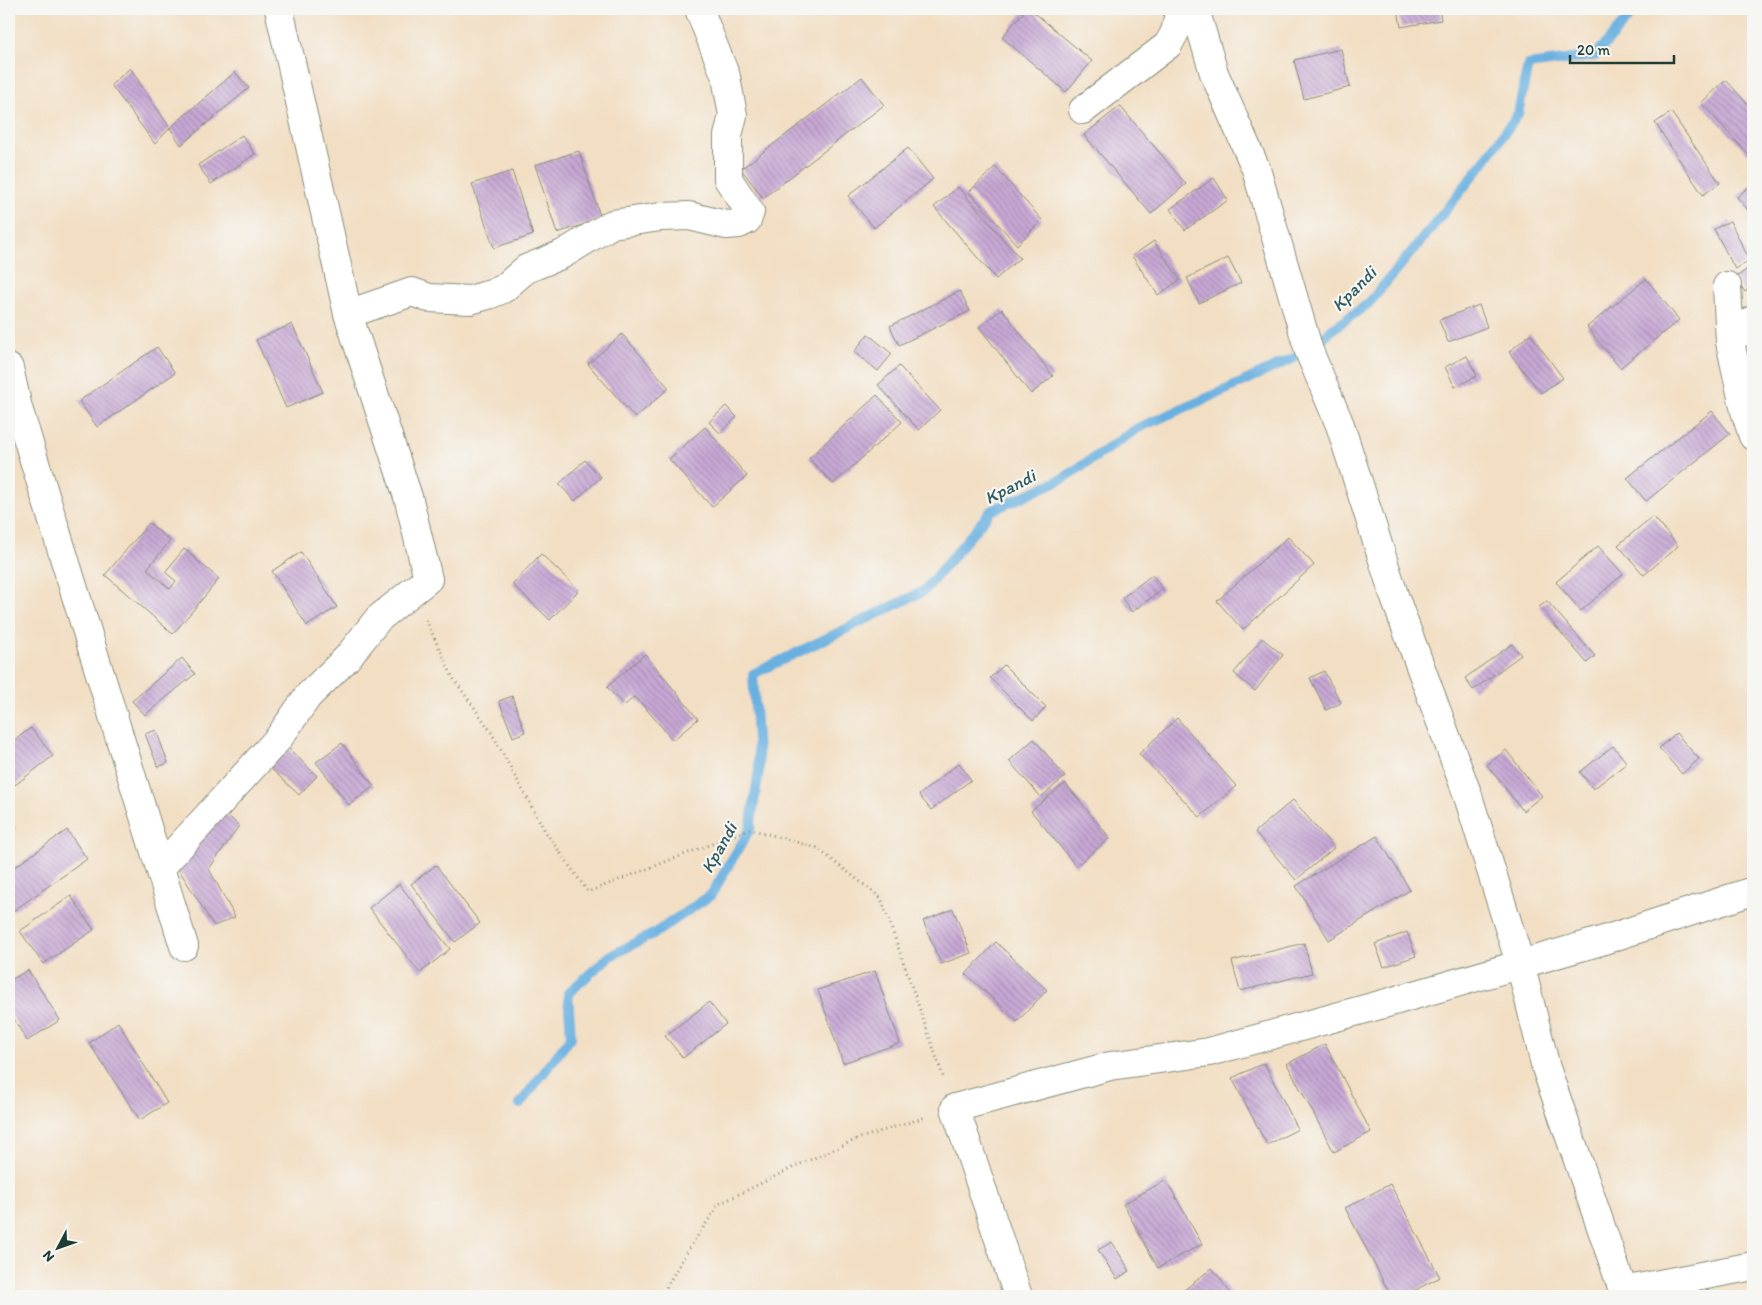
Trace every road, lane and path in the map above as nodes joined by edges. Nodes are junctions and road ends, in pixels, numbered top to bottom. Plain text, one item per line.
1 (279, 9) edge
2 (699, 9) edge
3 (1180, 9) edge
4 (1195, 9) edge
5 (1083, 110) dead end
6 (1727, 286) dead end
7 (348, 314) junction
8 (1753, 320) edge
9 (1730, 342) junction
10 (9, 368) edge
11 (1753, 436) edge
12 (413, 592) junction
13 (160, 868) junction
14 (1753, 891) edge
15 (184, 946) dead end
16 (1520, 963) junction
17 (954, 1108) junction
18 (1753, 1266) edge
19 (1624, 1294) edge
20 (661, 1296) edge
21 (1018, 1296) edge

1 - 7 street
2 - 7 street
3 - 5 street
4 - 16 street
6 - 9 street
7 - 12 street
8 - 9 street
9 - 11 street
10 - 13 street
12 - 13 street
12 - 17 path
13 - 15 street
14 - 16 street
16 - 17 street
16 - 19 street
17 - 20 path
17 - 21 street
18 - 19 street

